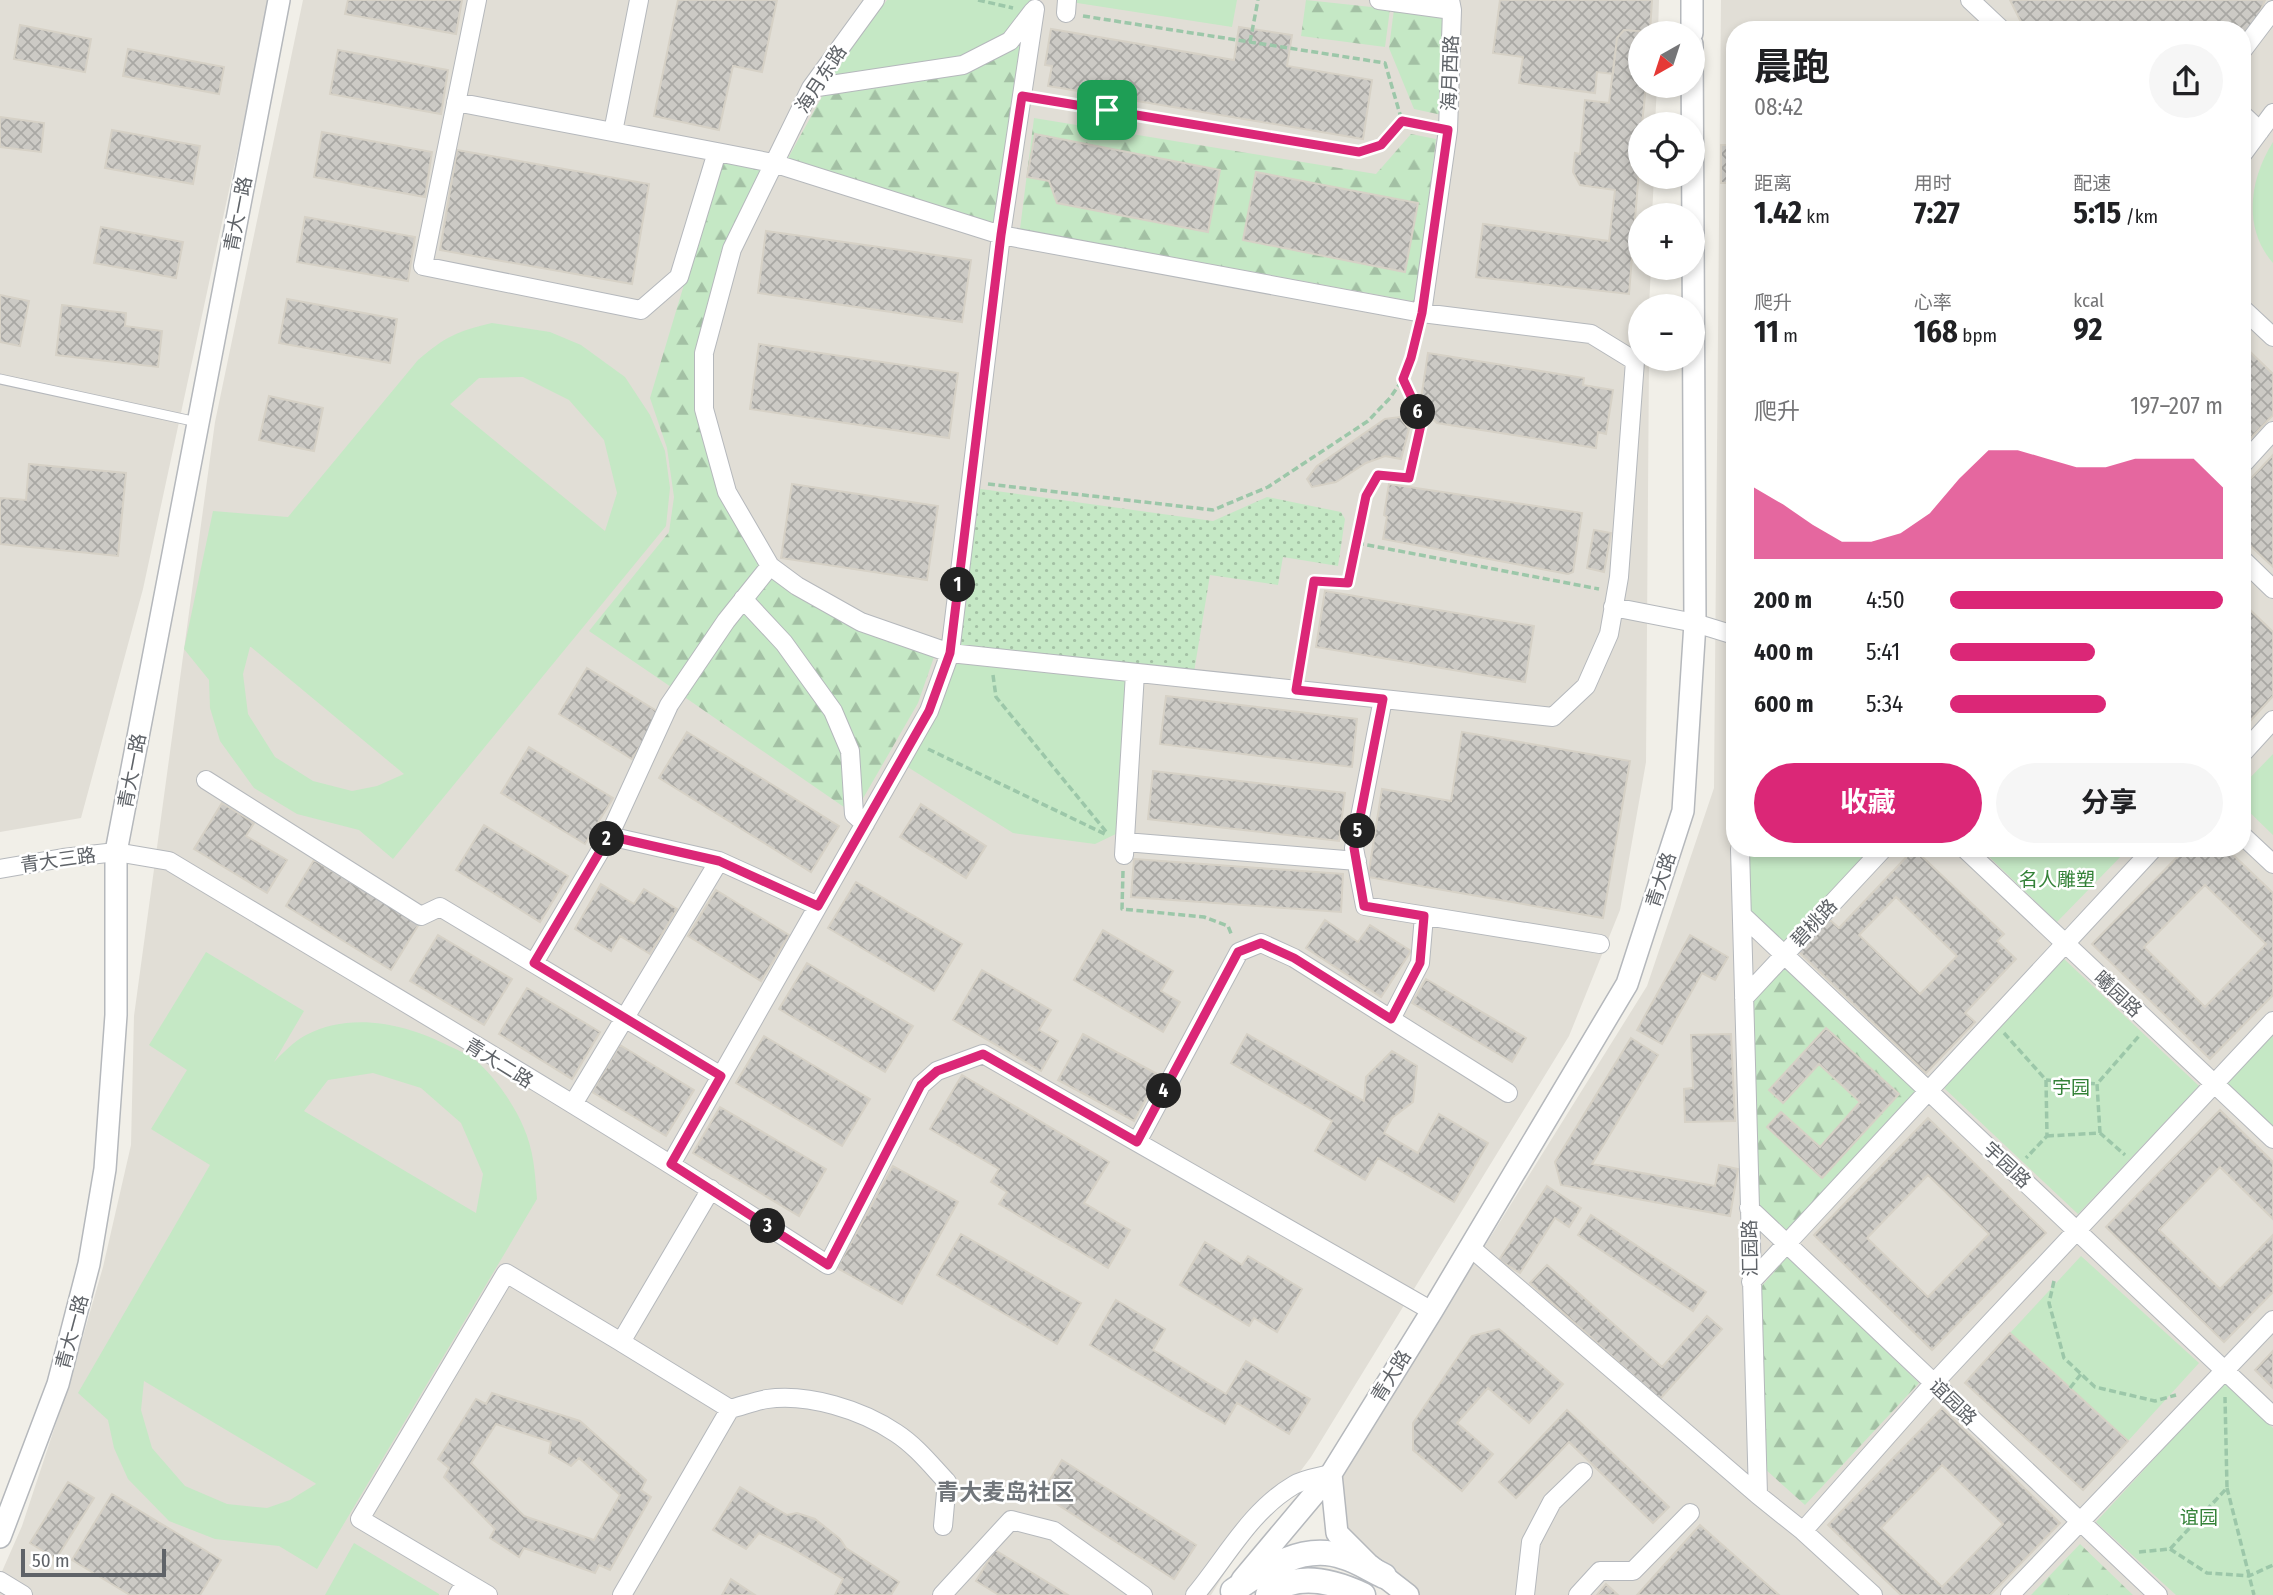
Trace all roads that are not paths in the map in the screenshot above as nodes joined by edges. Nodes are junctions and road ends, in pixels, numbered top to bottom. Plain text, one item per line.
1 (279, 0) edge
2 (477, 0) edge
3 (639, 0) edge
4 (876, 0) edge
5 (1379, 0) edge
6 (1692, 0) edge
7 (1970, 0) edge
8 (1451, 5) edge
9 (2273, 10) edge
10 (1692, 21) edge
11 (1992, 21) edge
12 (2251, 39) edge
13 (815, 82) junction
14 (1692, 98) edge
15 (456, 102) junction
16 (2273, 113) edge
17 (2251, 122) edge
18 (2260, 131) junction
19 (613, 132) junction
20 (2251, 143) edge
21 (717, 152) junction
22 (773, 163) junction
23 (1001, 235) junction
24 (1422, 313) junction
25 (2251, 317) edge
26 (2273, 338) edge
27 (0, 379) edge
28 (198, 423) junction
29 (2273, 431) edge
30 (2251, 455) edge
31 (770, 566) junction
32 (2251, 568) edge
33 (2273, 589) edge
34 (743, 599) junction
35 (1615, 600) junction
36 (1695, 623) junction
37 (1726, 633) edge
38 (950, 653) junction
39 (1135, 673) junction
40 (1383, 699) junction
41 (2273, 720) edge
42 (2251, 744) edge
43 (206, 780) dead end
44 (865, 824) junction
45 (609, 836) junction
46 (2251, 843) edge
47 (116, 852) junction
48 (1740, 857) edge
49 (1876, 857) edge
50 (1973, 857) edge
51 (2146, 857) edge
52 (169, 861) junction
53 (719, 861) junction
54 (1357, 861) junction
55 (2273, 864) edge
56 (0, 869) edge
57 (818, 906) junction
58 (1742, 915) junction
59 (1424, 916) junction
60 (1600, 944) dead end
61 (2065, 944) junction
62 (1784, 955) junction
63 (534, 963) junction
64 (1744, 998) junction
65 (626, 1017) junction
66 (1391, 1019) junction
67 (2273, 1021) edge
68 (721, 1076) junction
69 (2214, 1084) junction
70 (1928, 1091) junction
71 (1508, 1093) dead end
72 (573, 1104) junction
73 (2273, 1139) edge
74 (1137, 1142) junction
75 (671, 1164) junction
76 (710, 1191) junction
77 (1749, 1208) junction
78 (2077, 1231) junction
79 (1786, 1244) junction
80 (1470, 1247) junction
81 (1751, 1282) junction
82 (1432, 1311) junction
83 (2273, 1320) edge
84 (621, 1342) junction
85 (2225, 1370) junction
86 (1933, 1384) junction
87 (730, 1409) junction
88 (2273, 1416) edge
89 (1583, 1472) dead end
90 (1331, 1474) junction
91 (1758, 1495) junction
92 (1690, 1513) dead end
93 (2078, 1522) junction
94 (943, 1526) dead end
95 (1803, 1531) junction
96 (0, 1537) edge
97 (1384, 1576) junction
98 (0, 1581) edge
99 (462, 1589) edge
100 (1232, 1593) edge
101 (23, 1595) edge
102 (488, 1595) edge
103 (622, 1595) edge
104 (942, 1595) edge
105 (1143, 1595) edge
106 (1195, 1595) edge
107 (1268, 1595) edge
108 (1363, 1595) edge
109 (1408, 1595) edge
110 (1525, 1595) edge
111 (1578, 1595) edge
112 (1873, 1595) edge
113 (2010, 1595) edge
114 (2158, 1595) edge

1 - 28 street, 青大一路
2 - 15 street
3 - 19 street
4 - 13 street, 海月东路
5 - 8 street
6 - 10 street
7 - 11 street
8 - 24 street, 海月西路
9 - 12 street
13 - 22 street, 海月东路
13 - 23 street
14 - 36 street, 青大路
15 - 19 street
15 - 21 street
16 - 18 street
17 - 18 street
18 - 20 street
19 - 21 street
21 - 22 street
22 - 23 street
22 - 31 street, 海月东路
23 - 24 street
23 - 38 street
24 - 35 street
25 - 26 street
27 - 28 lane
28 - 47 street, 青大一路
29 - 30 street
31 - 34 street
31 - 38 street
32 - 33 street
34 - 44 street
34 - 45 street
35 - 36 street
35 - 40 street
36 - 37 street
36 - 80 street, 青大路
38 - 39 street
38 - 44 street
39 - 40 street
39 - 54 street
40 - 54 street
41 - 42 street
43 - 63 street
44 - 57 street
45 - 53 street
45 - 63 street
46 - 55 street
47 - 52 street, 青大三路
47 - 56 street, 青大三路
47 - 96 street, 青大一路
48 - 58 street, 汇园路
49 - 62 street, 碧桃路
50 - 61 street, 曦园路
51 - 61 street
52 - 72 street
52 - 76 street, 青大二路
53 - 57 street
53 - 65 street
54 - 59 street
57 - 68 street
58 - 62 street, 宇园路
58 - 64 street, 汇园路
59 - 60 street
59 - 66 street
61 - 69 street, 曦园路
61 - 70 street
62 - 64 street, 碧桃路
62 - 70 street, 宇园路
63 - 65 street
64 - 77 street, 汇园路
65 - 68 street
65 - 72 street
66 - 71 street
66 - 74 street
67 - 69 street
68 - 75 street
69 - 73 street, 曦园路
69 - 78 street
70 - 78 street, 宇园路
70 - 79 street
72 - 75 street
74 - 76 street
74 - 82 street
75 - 76 street
76 - 84 street
77 - 79 street, 谊园路
77 - 81 street, 汇园路
78 - 85 street, 宇园路
78 - 86 street
79 - 81 street
79 - 86 street, 谊园路
80 - 82 street, 青大路
80 - 91 street
81 - 91 street, 汇园路
82 - 90 street, 青大路
83 - 85 street
84 - 87 street
84 - 99 street
85 - 88 street, 宇园路
85 - 93 street
86 - 93 street, 谊园路
86 - 95 street
87 - 94 street
87 - 103 street
89 - 110 street
90 - 97 street
90 - 100 street, 青大路
90 - 106 street
91 - 95 street
92 - 111 street
93 - 113 street
93 - 114 street, 谊园路
95 - 112 street
97 - 100 main road
97 - 109 street
98 - 101 street
99 - 102 street
104 - 105 street
107 - 108 main road

